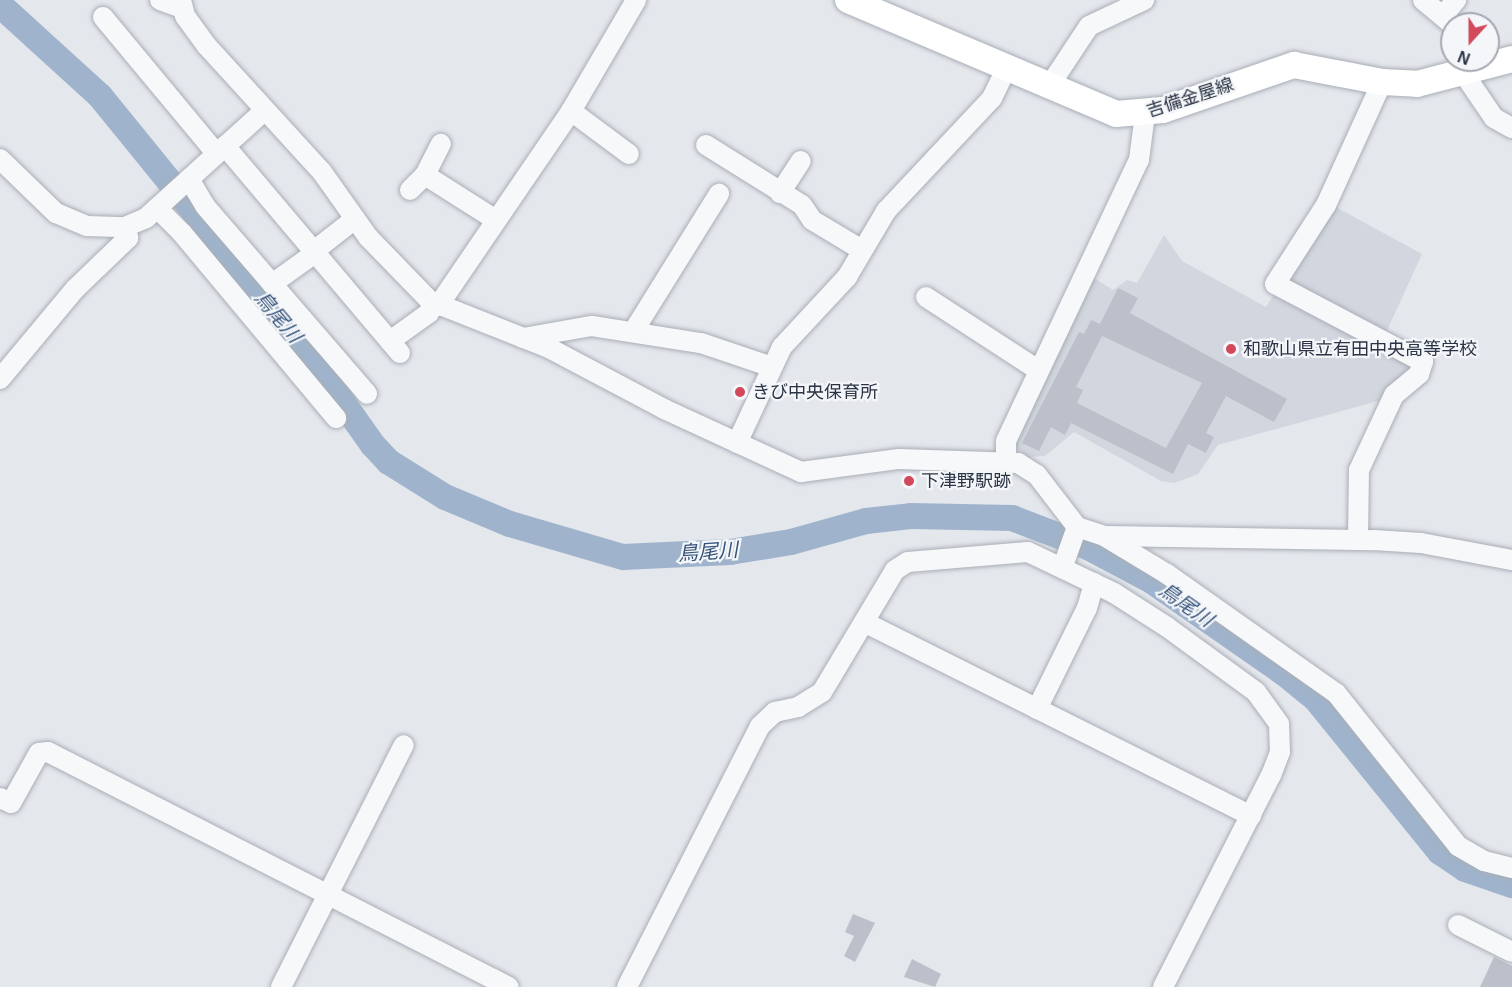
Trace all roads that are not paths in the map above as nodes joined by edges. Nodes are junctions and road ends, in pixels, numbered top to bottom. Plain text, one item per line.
1 (160, 0) edge
2 (636, 0) edge
3 (848, 0) edge
4 (1144, 0) edge
5 (1424, 0) edge
6 (182, 4) edge
7 (1440, 13) edge
8 (103, 17) dead end
9 (1006, 69) junction
10 (1469, 72) edge
11 (1464, 74) junction
12 (1382, 82) junction
13 (1048, 88) junction
14 (571, 111) junction
15 (263, 112) junction
16 (1145, 114) junction
17 (1512, 128) edge
18 (441, 144) dead end
19 (706, 145) dead end
20 (221, 150) junction
21 (630, 154) dead end
22 (0, 159) edge
23 (801, 161) dead end
24 (424, 175) junction
25 (186, 181) junction
26 (411, 190) dead end
27 (780, 193) junction
28 (719, 194) dead end
29 (160, 206) junction
30 (355, 219) junction
31 (496, 220) junction
32 (125, 227) junction
33 (862, 250) junction
34 (315, 252) junction
35 (272, 284) junction
36 (926, 297) dead end
37 (436, 304) junction
38 (633, 332) junction
39 (523, 338) junction
40 (772, 368) junction
41 (1038, 370) junction
42 (0, 379) edge
43 (367, 394) dead end
44 (336, 418) dead end
45 (737, 443) junction
46 (1006, 460) junction
47 (1076, 529) junction
48 (1104, 536) junction
49 (1358, 540) junction
50 (1512, 560) edge
51 (1064, 563) junction
52 (1094, 583) junction
53 (864, 622) junction
54 (1037, 709) junction
55 (404, 745) dead end
56 (0, 798) edge
57 (1251, 816) junction
58 (1512, 868) edge
59 (327, 896) junction
60 (1458, 925) dead end
61 (1512, 952) edge
62 (281, 987) edge
63 (509, 987) edge
64 (627, 987) edge
65 (1163, 987) edge

1 - 6 street
2 - 14 street
3 - 9 main road, 吉備金屋線
4 - 13 street
5 - 7 street
6 - 15 street
8 - 20 street
9 - 13 main road, 吉備金屋線
9 - 33 street
10 - 11 main road, 吉備金屋線
11 - 12 main road, 吉備金屋線
11 - 17 street
12 - 16 main road, 吉備金屋線
12 - 49 street
13 - 16 main road, 吉備金屋線
14 - 21 street
14 - 31 street
15 - 20 street
15 - 30 street
16 - 41 street
18 - 24 street
19 - 27 street
20 - 25 street
20 - 34 street
22 - 32 street
23 - 27 street
24 - 26 street
24 - 31 street
25 - 29 street
25 - 35 street
27 - 33 street
28 - 38 street
29 - 32 street
29 - 44 street
30 - 34 street
30 - 37 street
31 - 37 street
32 - 42 street
33 - 40 street
34 - 35 street
34 - 37 street
35 - 43 street
36 - 41 street
37 - 39 street
38 - 39 street
38 - 40 street
39 - 45 street
40 - 45 street
41 - 46 street
45 - 46 street
46 - 47 street
47 - 48 street
47 - 51 street
48 - 49 street
48 - 58 street
49 - 50 street
51 - 52 street
51 - 53 street
52 - 54 street
52 - 57 street
53 - 54 street
53 - 64 street
54 - 57 street
55 - 59 street
56 - 59 street
57 - 65 street
59 - 62 street
59 - 63 street
60 - 61 street

